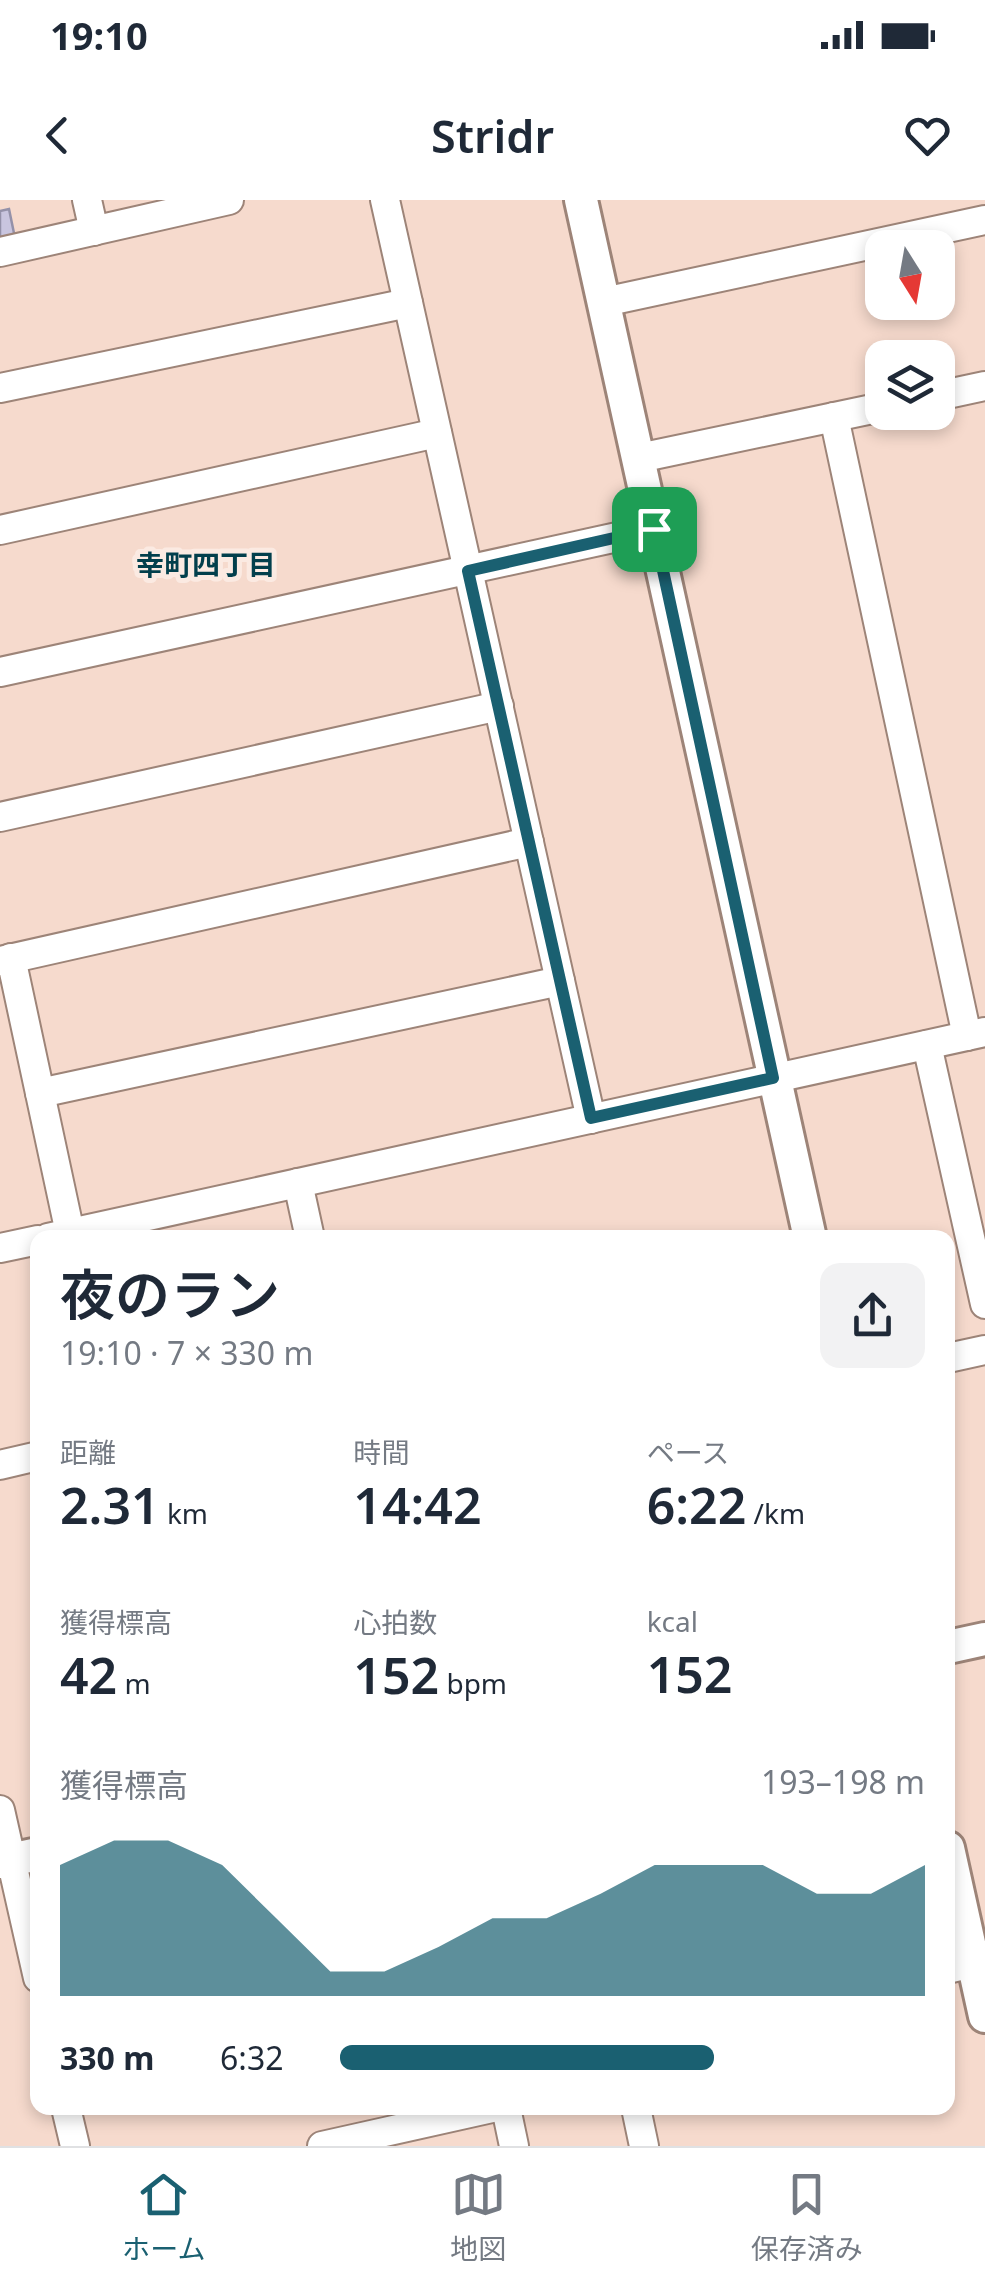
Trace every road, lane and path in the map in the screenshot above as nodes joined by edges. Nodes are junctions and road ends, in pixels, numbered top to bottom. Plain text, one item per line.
1 (87, 200) edge
2 (230, 200) edge
3 (385, 200) edge
4 (581, 200) edge
5 (985, 220) edge
6 (94, 231) junction
7 (0, 252) edge
8 (604, 302) junction
9 (408, 303) junction
10 (985, 386) edge
11 (0, 388) edge
12 (955, 392) edge
13 (865, 411) edge
14 (834, 418) junction
15 (437, 433) junction
16 (639, 458) junction
17 (654, 529) junction
18 (0, 530) edge
19 (468, 571) junction
20 (0, 672) edge
21 (499, 706) junction
22 (0, 817) edge
23 (530, 842) junction
24 (5, 960) edge
25 (560, 981) junction
26 (976, 1034) edge
27 (927, 1045) junction
28 (773, 1078) junction
29 (40, 1093) junction
30 (591, 1118) junction
31 (298, 1183) junction
32 (58, 1230) edge
33 (82, 1230) edge
34 (308, 1230) edge
35 (808, 1230) edge
36 (30, 1242) edge
37 (0, 1248) edge
38 (985, 1304) edge
39 (985, 1350) edge
40 (955, 1356) edge
41 (30, 1458) edge
42 (0, 1465) edge
43 (985, 1639) edge
44 (955, 1645) edge
45 (0, 1810) edge
46 (16, 1858) edge
47 (955, 1883) edge
48 (30, 1934) edge
49 (968, 1949) edge
50 (985, 2016) edge
51 (67, 2115) edge
52 (461, 2115) edge
53 (507, 2115) edge
54 (637, 2115) edge
55 (69, 2145) edge
56 (322, 2146) edge
57 (514, 2146) edge
58 (644, 2146) edge

1 - 6 street
2 - 6 street
3 - 9 street
4 - 8 street
5 - 8 street
6 - 7 street
8 - 16 street
9 - 11 street
9 - 15 street
10 - 12 street
13 - 14 street
14 - 16 street
14 - 26 street
15 - 18 street
15 - 19 street
16 - 17 street
17 - 19 street
17 - 28 street
19 - 20 street
19 - 21 street
21 - 22 street
21 - 23 street
23 - 24 street
23 - 25 street
24 - 29 street
25 - 29 street
25 - 30 street
26 - 27 street
27 - 28 street
27 - 38 street
28 - 30 street
28 - 35 street
29 - 32 street
30 - 31 street
31 - 33 street
31 - 34 street
36 - 37 street
39 - 40 street
41 - 42 street
43 - 44 street
45 - 46 street
46 - 48 street
47 - 49 street
49 - 50 street
51 - 55 street
52 - 56 street
53 - 57 street
54 - 58 street

